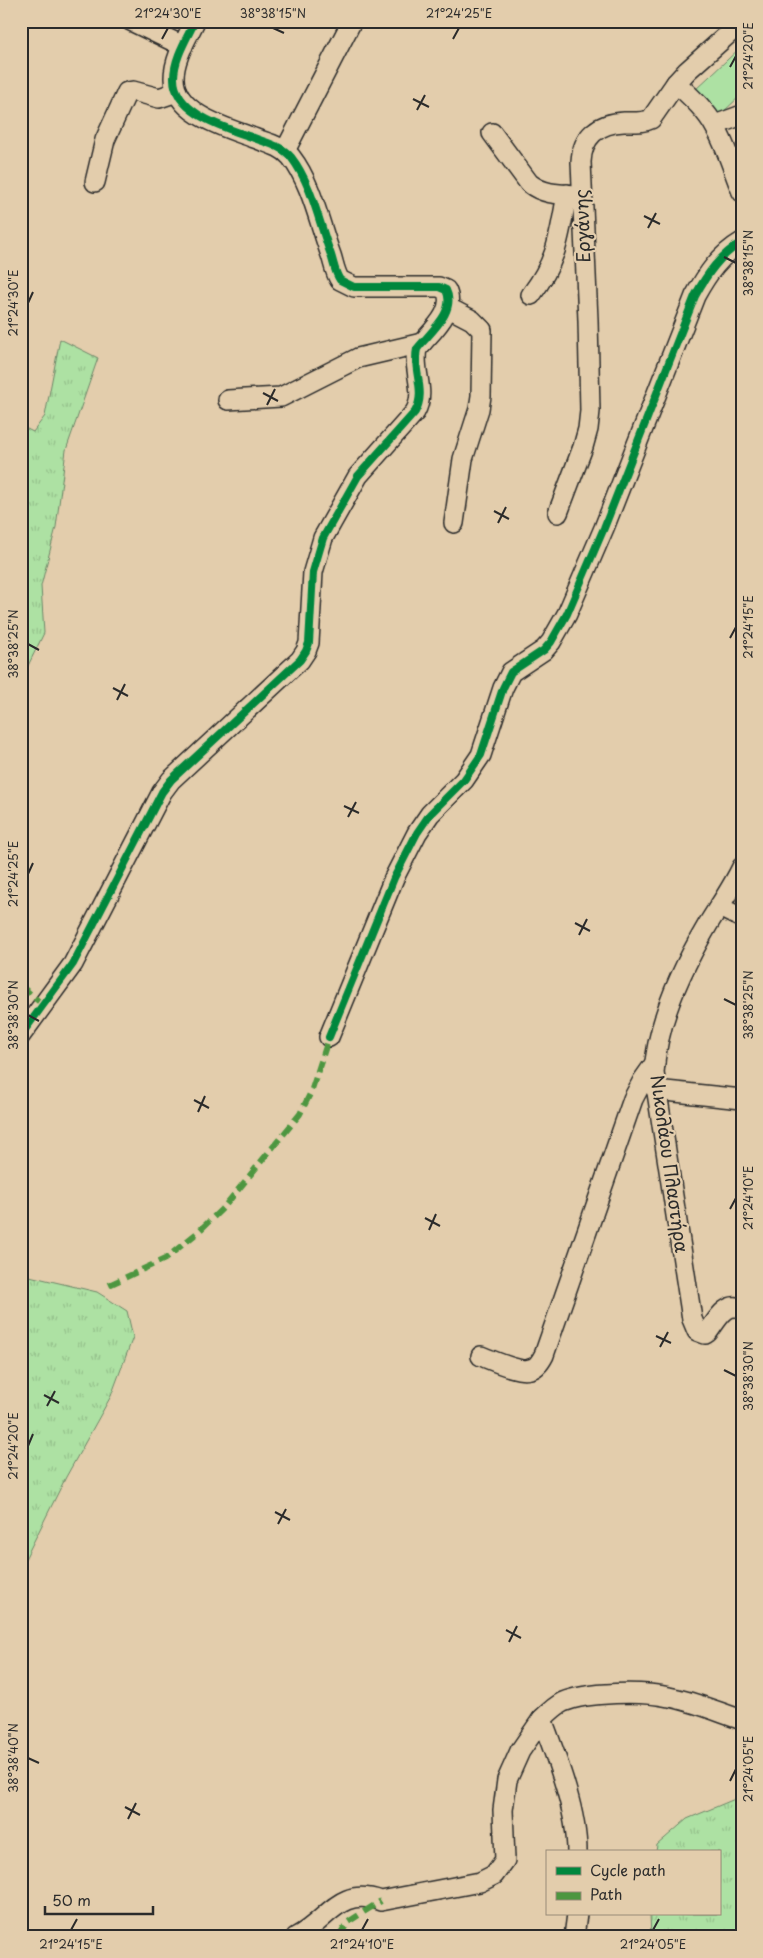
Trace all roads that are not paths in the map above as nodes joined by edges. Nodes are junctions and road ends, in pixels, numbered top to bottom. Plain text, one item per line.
1 (131, 21) edge
2 (196, 21) edge
3 (352, 21) edge
4 (742, 22) edge
5 (183, 46) junction
6 (676, 83) junction
7 (177, 92) junction
8 (742, 115) edge
9 (715, 125) junction
10 (492, 133) dead end
11 (285, 151) junction
12 (95, 182) dead end
13 (742, 192) edge
14 (574, 194) junction
15 (742, 242) edge
16 (532, 295) dead end
17 (448, 308) junction
18 (422, 343) junction
19 (228, 400) dead end
20 (558, 512) dead end
21 (454, 523) dead end
22 (742, 867) edge
23 (719, 907) junction
24 (742, 918) edge
25 (21, 1035) edge
26 (329, 1037) dead end
27 (655, 1063) junction
28 (656, 1090) junction
29 (742, 1099) edge
30 (742, 1309) edge
31 (481, 1356) dead end
32 (542, 1719) junction
33 (742, 1720) edge
34 (577, 1850) edge
35 (577, 1916) edge
36 (296, 1937) edge
37 (574, 1937) edge

1 - 5 street
2 - 5 street
3 - 11 street
4 - 6 street, Εργάνης
5 - 7 street
6 - 9 street
6 - 14 street, Εργάνης
7 - 11 street
7 - 12 street
8 - 9 street
9 - 13 street
10 - 14 street
11 - 17 street
14 - 16 street
14 - 20 street, Εργάνης
15 - 26 street
17 - 18 street
17 - 21 street
18 - 19 street
18 - 25 street
22 - 23 street, Νικολάου Πλαστήρα
23 - 24 street
23 - 27 street, Νικολάου Πλαστήρα
27 - 28 street, Νικολάου Πλαστήρα
27 - 31 street
28 - 29 street
28 - 30 street, Νικολάου Πλαστήρα
32 - 33 street
32 - 34 street
32 - 36 street
35 - 37 street

